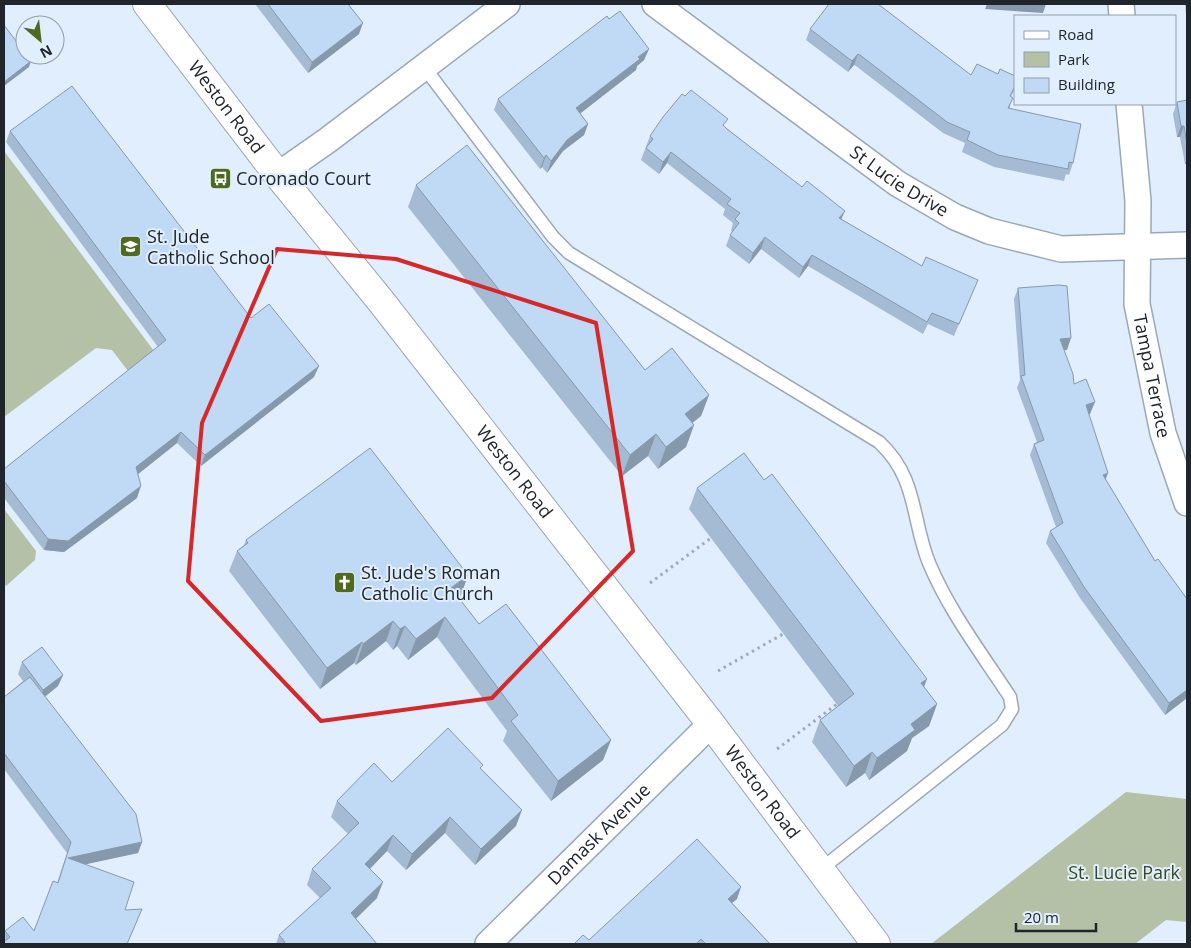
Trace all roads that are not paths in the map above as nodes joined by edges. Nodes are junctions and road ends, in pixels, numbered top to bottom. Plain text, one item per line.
1 (147, 4) edge
2 (507, 4) edge
3 (656, 4) edge
4 (424, 67) junction
5 (1128, 105) edge
6 (278, 175) junction
7 (1138, 245) junction
8 (1187, 245) edge
9 (1187, 502) edge
10 (711, 724) junction
11 (820, 870) junction
12 (488, 944) edge
13 (876, 944) edge

1 - 6 main road, Weston Road
2 - 4 street
3 - 7 street, St Lucie Drive
4 - 6 street
4 - 11 lane
5 - 7 street, Tampa Terrace
6 - 10 main road, Weston Road
7 - 8 street, St Lucie Drive
7 - 9 street, Tampa Terrace
10 - 11 main road, Weston Road
10 - 12 street, Damask Avenue
11 - 13 main road, Weston Road

